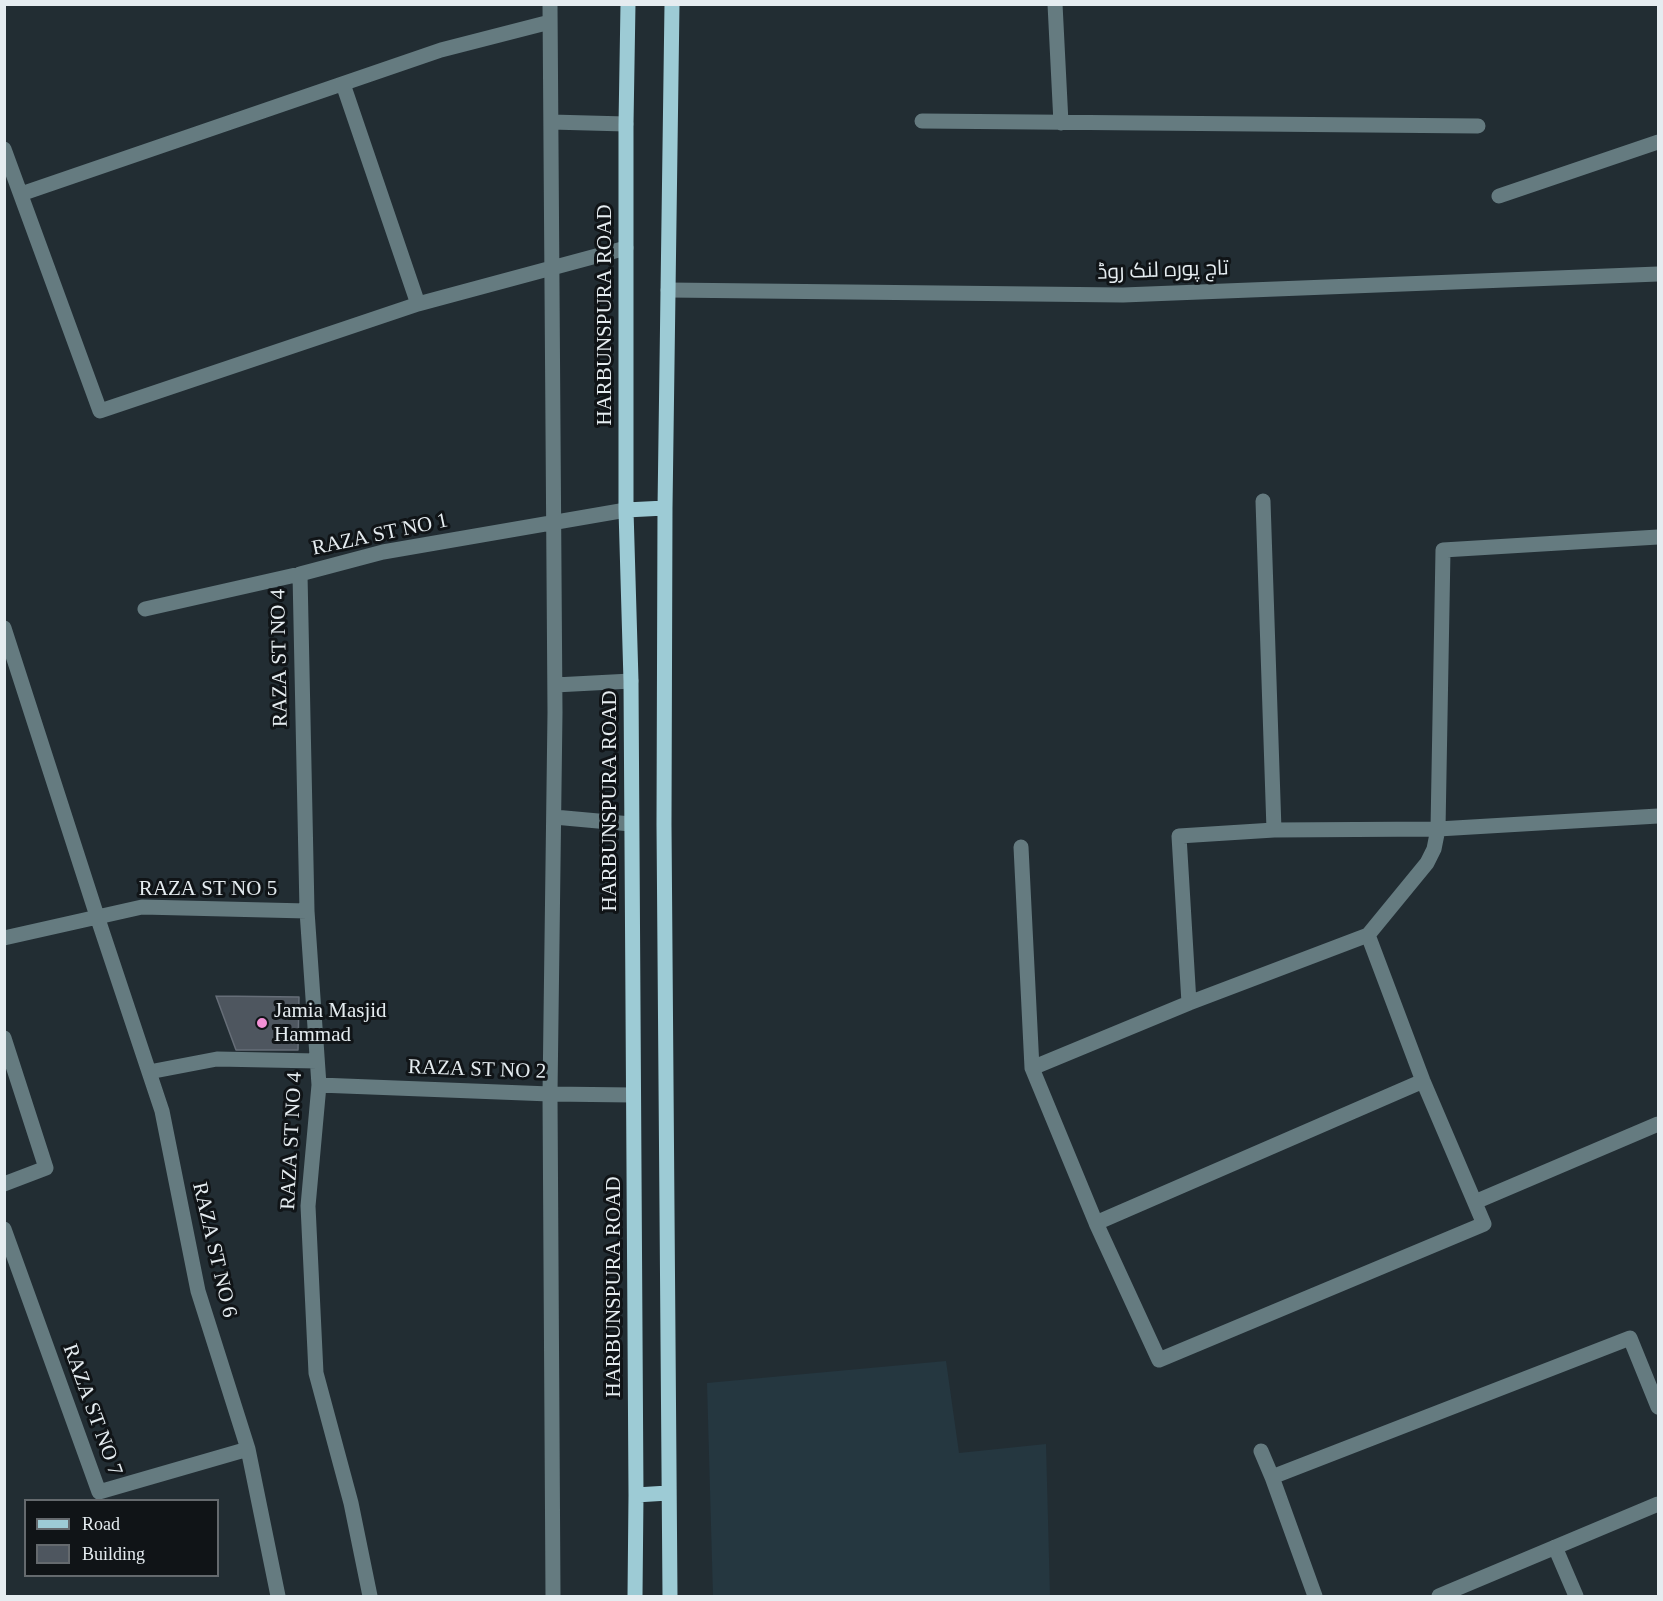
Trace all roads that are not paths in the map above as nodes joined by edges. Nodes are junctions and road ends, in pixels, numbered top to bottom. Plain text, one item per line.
1 (550, 4) edge
2 (628, 4) edge
3 (672, 4) edge
4 (1055, 4) edge
5 (550, 22) junction
6 (343, 84) junction
7 (922, 121) dead end
8 (551, 122) junction
9 (1061, 123) junction
10 (626, 124) junction
11 (1478, 126) dead end
12 (1659, 142) edge
13 (4, 149) edge
14 (21, 194) junction
15 (1499, 196) dead end
16 (626, 248) junction
17 (552, 267) junction
18 (1659, 274) edge
19 (668, 290) junction
20 (418, 304) junction
21 (1263, 501) dead end
22 (665, 508) junction
23 (626, 510) junction
24 (554, 524) junction
25 (1659, 537) edge
26 (300, 574) junction
27 (145, 609) dead end
28 (4, 628) edge
29 (631, 681) junction
30 (555, 685) junction
31 (1659, 816) edge
32 (554, 817) junction
33 (631, 824) junction
34 (1438, 829) junction
35 (1275, 830) junction
36 (1021, 847) dead end
37 (307, 911) junction
38 (97, 916) junction
39 (1368, 935) junction
40 (4, 938) edge
41 (1189, 1002) junction
42 (4, 1038) edge
43 (317, 1061) junction
44 (1032, 1068) junction
45 (149, 1072) junction
46 (1423, 1081) junction
47 (319, 1085) junction
48 (550, 1094) junction
49 (633, 1095) junction
50 (1659, 1124) edge
51 (4, 1184) edge
52 (1475, 1202) junction
53 (1096, 1223) junction
54 (4, 1229) edge
55 (1659, 1407) edge
56 (248, 1449) junction
57 (1261, 1451) dead end
58 (1272, 1478) junction
59 (668, 1493) junction
60 (636, 1495) junction
61 (1659, 1504) edge
62 (1555, 1547) junction
63 (278, 1596) edge
64 (370, 1596) edge
65 (553, 1596) edge
66 (634, 1596) edge
67 (670, 1596) edge
68 (1315, 1596) edge
69 (1439, 1596) edge
70 (1576, 1596) edge

1 - 5 street
2 - 10 main road, HARBUNSPURA ROAD
3 - 19 main road
4 - 9 street
5 - 6 street
5 - 8 street
6 - 14 street
6 - 20 street
7 - 9 street
8 - 10 street
8 - 17 street
9 - 11 street
10 - 16 main road, HARBUNSPURA ROAD
12 - 15 street
13 - 14 street
14 - 20 street
16 - 17 street
16 - 23 main road, HARBUNSPURA ROAD
17 - 20 street
17 - 24 street
18 - 19 street, تاج پورہ لنک روڈ
19 - 22 main road
21 - 35 street
22 - 23 main road
22 - 59 main road
23 - 24 street, RAZA ST NO 1
23 - 29 main road, HARBUNSPURA ROAD
24 - 26 street, RAZA ST NO 1
24 - 30 street
25 - 34 street
26 - 27 street, RAZA ST NO 1
26 - 37 street, RAZA ST NO 4
28 - 38 street, RAZA ST NO 6
29 - 30 street
29 - 33 main road, HARBUNSPURA ROAD
30 - 32 street
31 - 34 street
32 - 33 street
32 - 48 street
33 - 49 main road, HARBUNSPURA ROAD
34 - 35 street
34 - 39 street
35 - 41 street
36 - 44 street
37 - 38 street, RAZA ST NO 5
37 - 43 street, RAZA ST NO 4
38 - 40 street, RAZA ST NO 5
38 - 45 street, RAZA ST NO 6
39 - 41 street
39 - 46 street
41 - 44 street
42 - 51 street
43 - 45 street
43 - 47 street, RAZA ST NO 4
44 - 53 street
45 - 56 street, RAZA ST NO 6
46 - 52 street
46 - 53 street
47 - 48 street, RAZA ST NO 2
47 - 64 street, RAZA ST NO 4
48 - 49 street, RAZA ST NO 2
48 - 65 street
49 - 60 main road, HARBUNSPURA ROAD
50 - 52 street
52 - 53 street
54 - 56 street, RAZA ST NO 7
55 - 58 street
56 - 63 street, RAZA ST NO 6
57 - 58 street
58 - 68 street
59 - 60 main road
59 - 67 main road
60 - 66 main road, HARBUNSPURA ROAD
61 - 62 street
62 - 69 street
62 - 70 street

